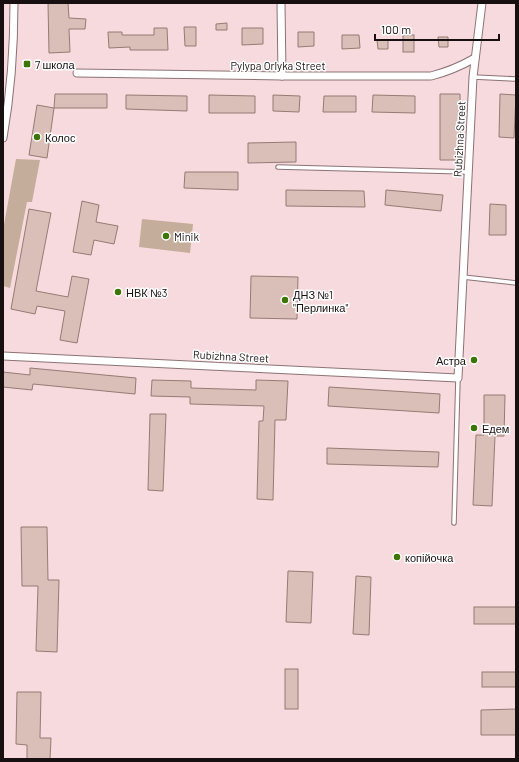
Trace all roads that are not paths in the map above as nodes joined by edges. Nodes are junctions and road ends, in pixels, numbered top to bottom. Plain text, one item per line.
1 (14, 3) edge
2 (281, 3) edge
3 (482, 3) edge
4 (475, 58) junction
5 (77, 73) dead end
6 (282, 76) junction
7 (473, 77) junction
8 (516, 79) edge
9 (3, 138) edge
10 (278, 167) dead end
11 (468, 172) junction
12 (463, 277) junction
13 (516, 283) edge
14 (3, 356) edge
15 (458, 378) junction
16 (454, 523) dead end

1 - 9 street
2 - 6 street
3 - 4 street, Rubizhna Street
4 - 6 street, Pylypa Orlyka Street
4 - 7 street, Rubizhna Street
5 - 6 street, Pylypa Orlyka Street
7 - 8 lane
7 - 11 street, Rubizhna Street
10 - 11 lane
11 - 12 street, Rubizhna Street
12 - 13 lane
12 - 15 street, Rubizhna Street
14 - 15 street, Rubizhna Street
15 - 16 lane, Rubizhna Street

